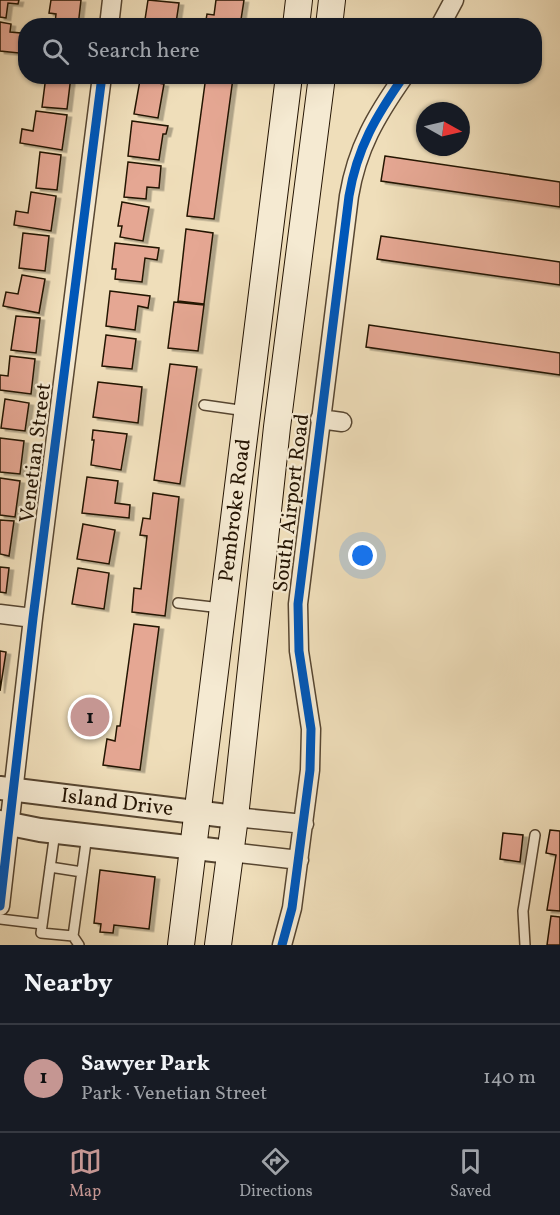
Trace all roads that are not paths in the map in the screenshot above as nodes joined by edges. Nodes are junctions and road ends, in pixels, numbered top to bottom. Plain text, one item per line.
1 (112, 0) edge
2 (299, 0) edge
3 (332, 0) edge
4 (454, 0) edge
5 (110, 18) edge
6 (297, 18) edge
7 (330, 18) edge
8 (444, 18) edge
9 (101, 84) edge
10 (288, 84) edge
11 (321, 84) edge
12 (398, 84) edge
13 (204, 405) dead end
14 (247, 411) junction
15 (320, 418) junction
16 (342, 422) dead end
17 (178, 603) dead end
18 (223, 608) junction
19 (0, 614) edge
20 (33, 618) junction
21 (7, 789) edge
22 (199, 812) junction
23 (235, 817) junction
24 (5, 823) edge
25 (304, 824) junction
26 (54, 832) junction
27 (535, 835) dead end
28 (87, 836) junction
29 (194, 848) junction
30 (230, 852) junction
31 (299, 860) junction
32 (50, 867) junction
33 (82, 872) junction
34 (0, 906) edge
35 (0, 919) edge
36 (42, 924) junction
37 (73, 936) junction
38 (79, 945) edge
39 (182, 945) edge
40 (218, 945) edge
41 (282, 945) edge
42 (525, 945) edge

1 - 5 street
2 - 6 main road
3 - 7 main road
4 - 8 street
9 - 20 street, Venetian Street
10 - 14 main road, Pembroke Road
11 - 23 main road, Pembroke Road
12 - 15 street, South Airport Road
13 - 14 lane
14 - 18 main road, Pembroke Road
15 - 16 street
15 - 25 street, South Airport Road
17 - 18 lane
18 - 22 main road, Pembroke Road
19 - 20 street
20 - 21 street, Venetian Street
21 - 22 street, Island Drive
21 - 24 street, Venetian Street
22 - 23 street, Island Drive
22 - 29 main road, Pembroke Road
23 - 25 street
23 - 30 main road, Pembroke Road
24 - 26 street, Island Drive
24 - 34 street, Venetian Street
25 - 31 street, South Airport Road
26 - 28 street, Island Drive
26 - 32 lane
27 - 42 lane
28 - 29 street, Island Drive
28 - 33 lane
29 - 30 street, Island Drive
29 - 39 main road, Pembroke Road
30 - 31 street
30 - 40 main road, Pembroke Road
31 - 41 street, South Airport Road
32 - 33 lane
32 - 36 lane
33 - 37 lane
35 - 36 lane
36 - 37 lane
37 - 38 lane

